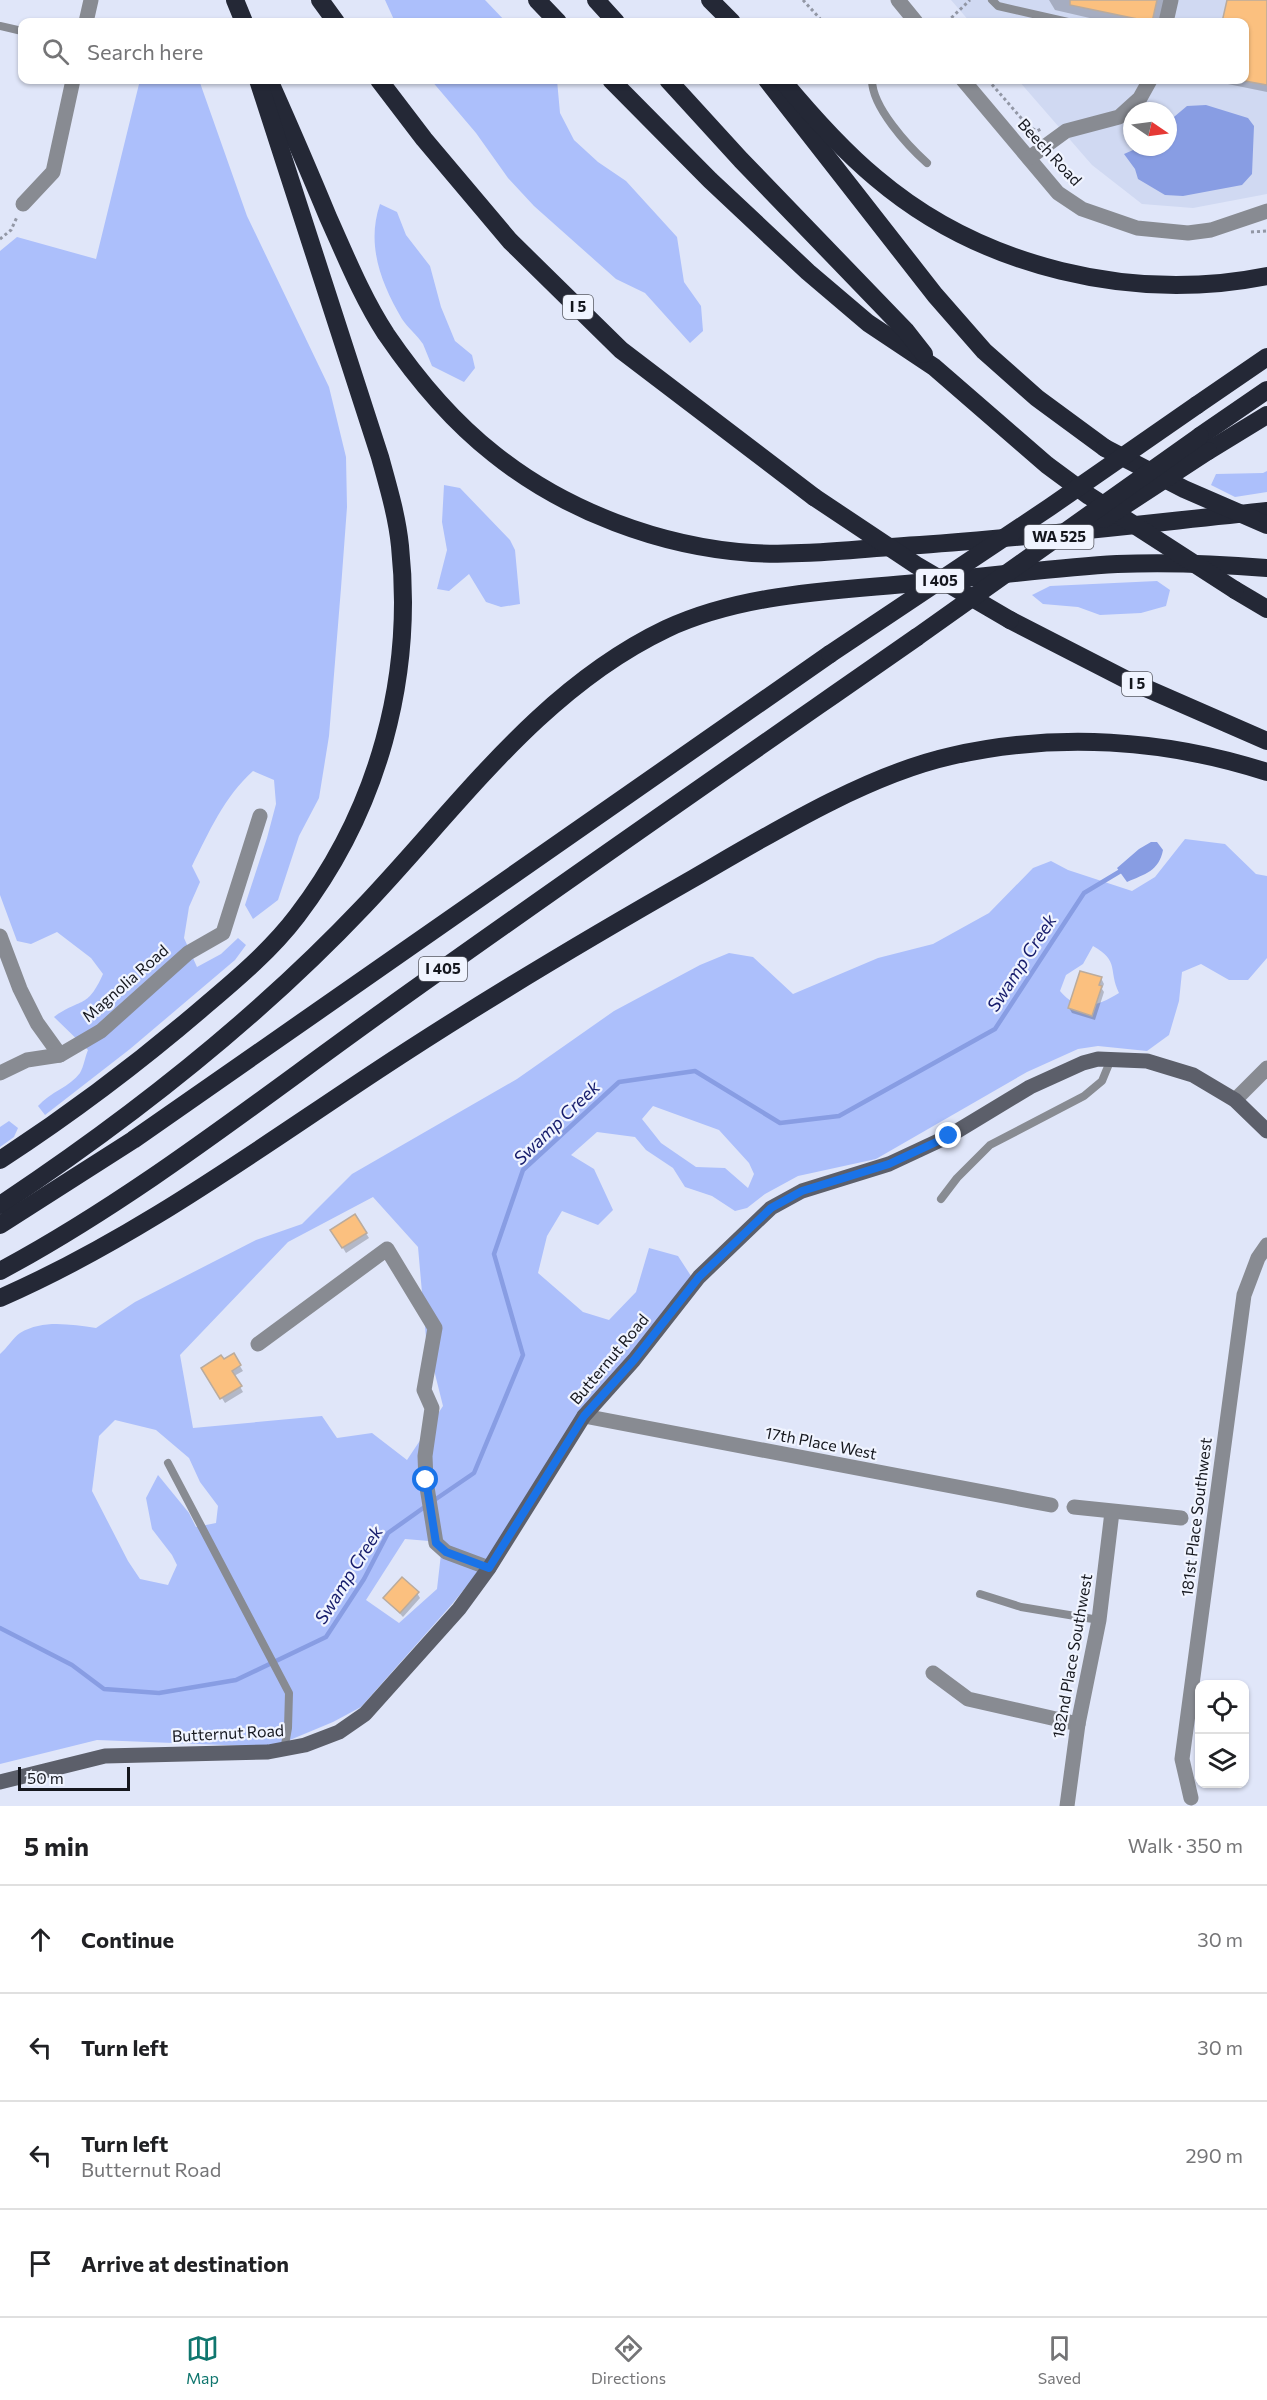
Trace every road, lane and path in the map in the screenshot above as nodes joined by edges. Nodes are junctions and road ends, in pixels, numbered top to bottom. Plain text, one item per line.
1 (91, 0) edge
2 (233, 0) edge
3 (320, 0) edge
4 (537, 0) edge
5 (596, 0) edge
6 (708, 0) edge
7 (803, 0) edge
8 (898, 0) edge
9 (970, 0) edge
10 (992, 0) edge
11 (1171, 0) edge
12 (87, 18) edge
13 (238, 18) edge
14 (242, 18) edge
15 (333, 18) edge
16 (554, 18) edge
17 (612, 18) edge
18 (721, 18) edge
19 (728, 18) edge
20 (819, 18) edge
21 (913, 18) edge
22 (951, 18) edge
23 (1044, 18) edge
24 (1167, 18) edge
25 (0, 26) edge
26 (18, 30) edge
27 (72, 84) edge
28 (259, 84) edge
29 (271, 84) edge
30 (382, 84) edge
31 (615, 84) edge
32 (672, 84) edge
33 (771, 84) edge
34 (785, 84) edge
35 (873, 84) edge
36 (966, 84) edge
37 (991, 84) edge
38 (1148, 84) edge
39 (1049, 127) dead end
40 (1029, 158) junction
41 (927, 163) dead end
42 (23, 204) joint
43 (1267, 211) edge
44 (0, 239) edge
45 (1267, 276) edge
46 (1267, 357) edge
47 (934, 367) junction
48 (1267, 390) edge
49 (1267, 415) edge
50 (1204, 444) junction
51 (1050, 507) joint
52 (1267, 511) edge
53 (1267, 525) edge
54 (1267, 568) edge
55 (1267, 609) edge
56 (1267, 741) edge
57 (1267, 772) edge
58 (260, 816) dead end
59 (0, 936) edge
60 (60, 1055) junction
61 (1111, 1058) junction
62 (1267, 1068) edge
63 (0, 1073) edge
64 (1235, 1100) junction
65 (1267, 1131) edge
66 (0, 1160) edge
67 (941, 1199) dead end
68 (0, 1204) edge
69 (0, 1224) edge
70 (1267, 1245) edge
71 (0, 1271) edge
72 (0, 1298) edge
73 (258, 1344) dead end
74 (584, 1416) junction
75 (168, 1463) dead end
76 (1051, 1505) dead end
77 (1074, 1507) dead end
78 (1112, 1512) junction
79 (1180, 1518) dead end
80 (489, 1568) junction
81 (980, 1594) dead end
82 (1099, 1620) junction
83 (933, 1673) dead end
84 (1078, 1724) junction
85 (284, 1749) junction
86 (0, 1782) edge
87 (1191, 1797) dead end
88 (1067, 1806) edge

1 - 12 street
2 - 13 highway
2 - 14 highway
3 - 15 highway
4 - 16 highway
5 - 17 highway
6 - 18 highway
6 - 19 highway
7 - 20 path
8 - 21 street
9 - 22 path
10 - 23 lane
11 - 24 street
25 - 26 lane
27 - 42 street
28 - 66 highway
29 - 52 highway
30 - 56 highway, I 5, bridge
31 - 47 highway
32 - 47 highway
33 - 53 highway, bridge
34 - 45 highway
35 - 41 lane
36 - 40 street, Beech Road
37 - 39 path
38 - 40 street
40 - 43 street, Beech Road
42 - 44 path
46 - 51 highway, WA 525, bridge
47 - 55 highway, bridge
48 - 50 highway
49 - 50 highway
50 - 71 highway, I 405, bridge
51 - 69 highway, I 405, bridge
54 - 68 highway
57 - 72 highway
58 - 60 street, Magnolia Road
59 - 60 street
60 - 63 street
61 - 64 street, Butternut Road
61 - 67 lane
61 - 74 street, Butternut Road
62 - 64 street
64 - 65 street, Butternut Road
70 - 87 street, 181st Place Southwest
73 - 80 street
74 - 76 street, 17th Place West
74 - 80 street, Butternut Road
75 - 85 lane
77 - 78 street
78 - 79 street
78 - 82 street, 182nd Place Southwest
80 - 85 street, Butternut Road
81 - 82 lane
82 - 84 street, 182nd Place Southwest
83 - 84 street
84 - 88 street, 182nd Place Southwest
85 - 86 street, Butternut Road

